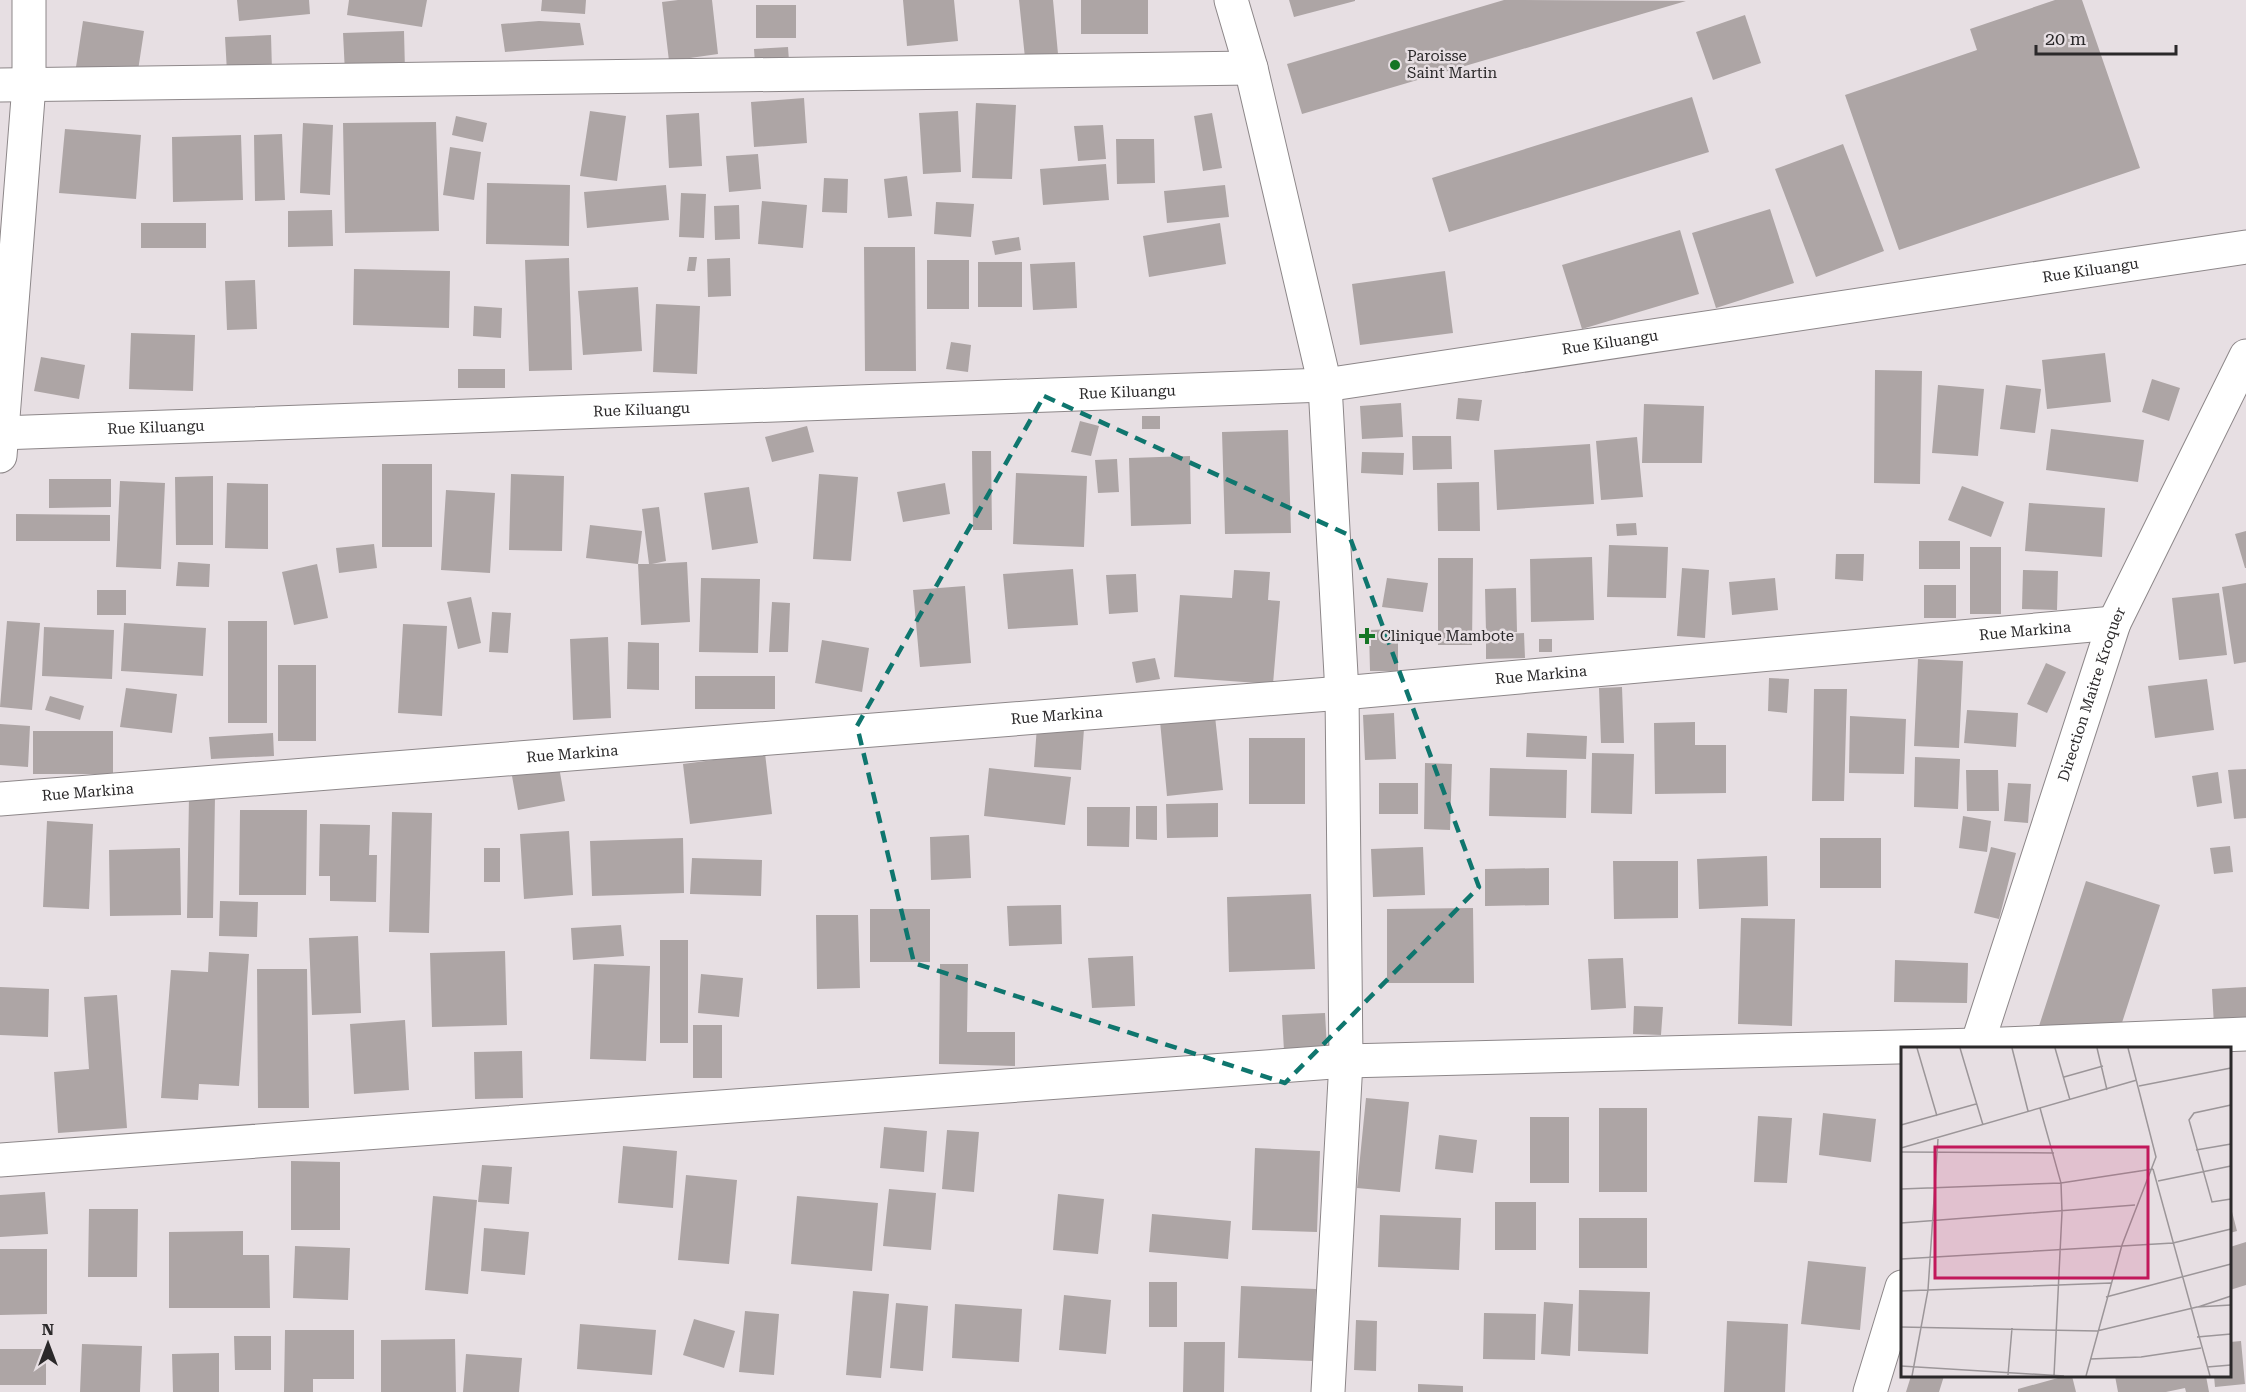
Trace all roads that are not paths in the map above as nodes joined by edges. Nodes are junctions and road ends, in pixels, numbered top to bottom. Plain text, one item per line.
1 (29, 0) edge
2 (1231, 0) edge
3 (1251, 68) junction
4 (15, 85) edge
5 (2246, 247) edge
6 (2246, 356) edge
7 (1325, 385) junction
8 (1, 441) edge
9 (2114, 623) junction
10 (1342, 693) junction
11 (0, 799) edge
12 (2246, 1034) edge
13 (1976, 1047) edge
14 (1901, 1049) edge
15 (1346, 1060) junction
16 (0, 1160) edge
17 (1901, 1290) edge
18 (1328, 1392) edge
19 (1870, 1392) edge

1 - 4 street
2 - 3 street
3 - 4 street
3 - 7 street
4 - 8 street
5 - 7 street, Rue Kiluangu
6 - 9 street, Direction Maitre Kroquer
7 - 8 street, Rue Kiluangu
7 - 10 street
9 - 10 street, Rue Markina
9 - 13 street, Direction Maitre Kroquer
10 - 11 street, Rue Markina
10 - 15 street
12 - 13 street
14 - 15 street
15 - 16 street
15 - 18 street
17 - 19 street

